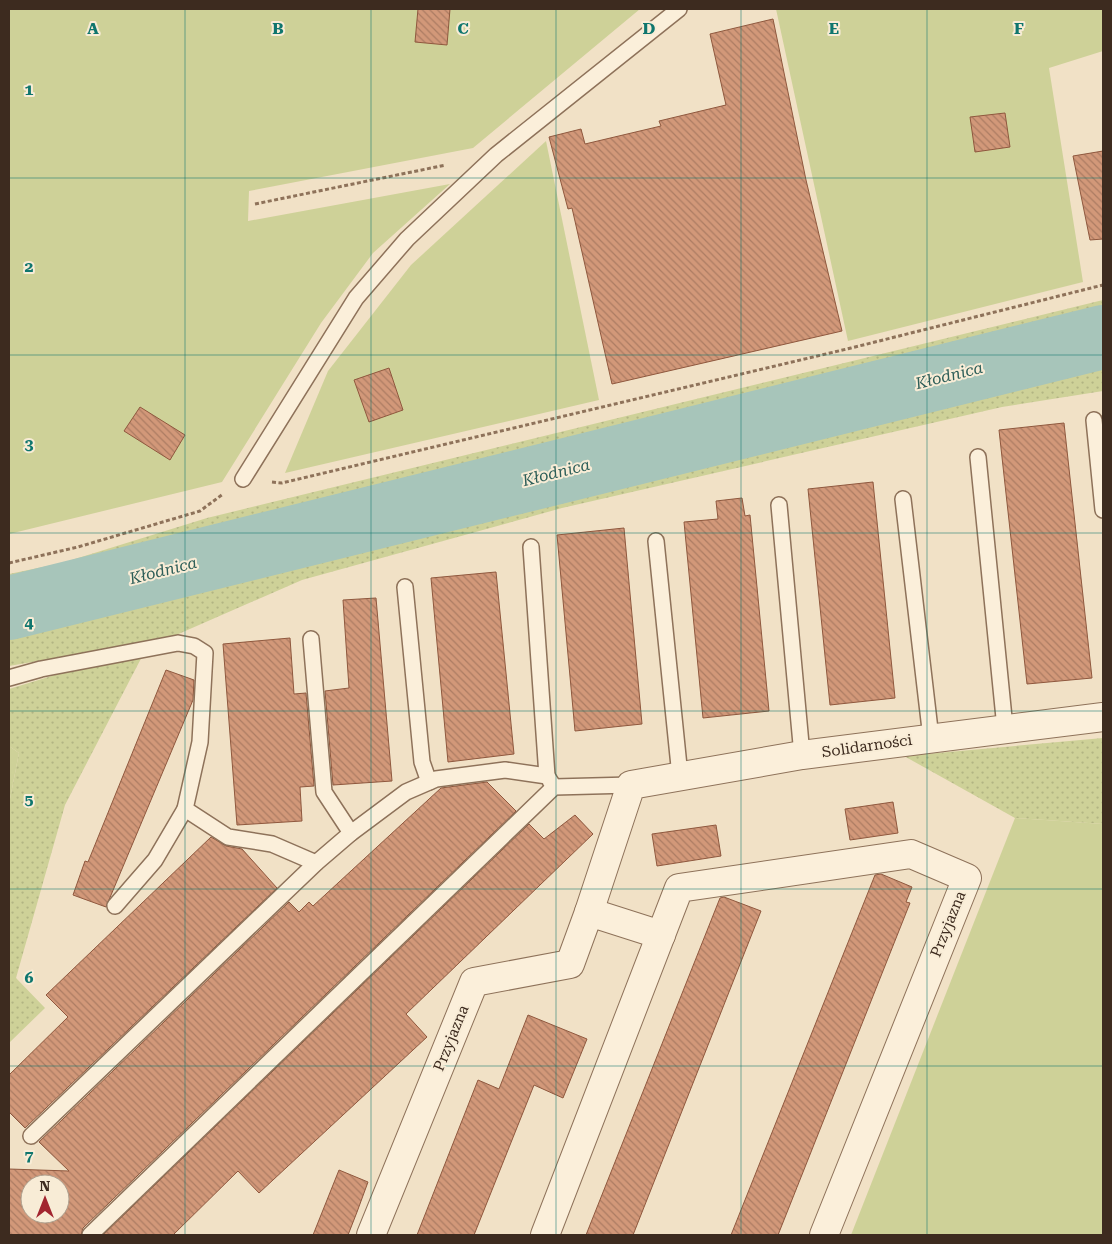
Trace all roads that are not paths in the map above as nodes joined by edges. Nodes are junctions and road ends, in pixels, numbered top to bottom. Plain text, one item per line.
1 (679, 9) edge
2 (1094, 420) dead end
3 (978, 457) dead end
4 (243, 479) road end
5 (903, 499) dead end
6 (778, 505) dead end
7 (1103, 510) edge
8 (656, 541) dead end
9 (531, 547) dead end
10 (405, 587) dead end
11 (311, 639) dead end
12 (9, 678) edge
13 (1103, 717) edge
14 (1005, 728) junction
15 (931, 738) junction
16 (802, 755) junction
17 (680, 776) junction
18 (429, 782) junction
19 (550, 782) junction
20 (631, 785) junction
21 (185, 809) junction
22 (351, 833) junction
23 (316, 863) junction
24 (115, 906) dead end
25 (589, 912) junction
26 (661, 935) junction
27 (31, 1136) dead end
28 (90, 1235) edge
29 (371, 1235) edge
30 (545, 1235) edge
31 (824, 1235) edge

1 - 4 lane
2 - 7 lane
3 - 14 lane
5 - 15 lane
6 - 16 lane
8 - 17 lane
9 - 19 lane
10 - 18 lane
11 - 22 lane
12 - 21 lane
13 - 14 street, Solidarności
14 - 15 street, Solidarności
15 - 16 street, Solidarności
16 - 17 street, Solidarności
17 - 20 street, Solidarności
18 - 19 lane
18 - 22 lane
19 - 20 lane
19 - 28 lane
20 - 25 street, Przyjazna
21 - 23 lane
21 - 24 lane
22 - 23 lane
23 - 27 lane
25 - 26 street
25 - 29 street, Przyjazna
26 - 30 street, Przyjazna
26 - 31 street, Przyjazna

